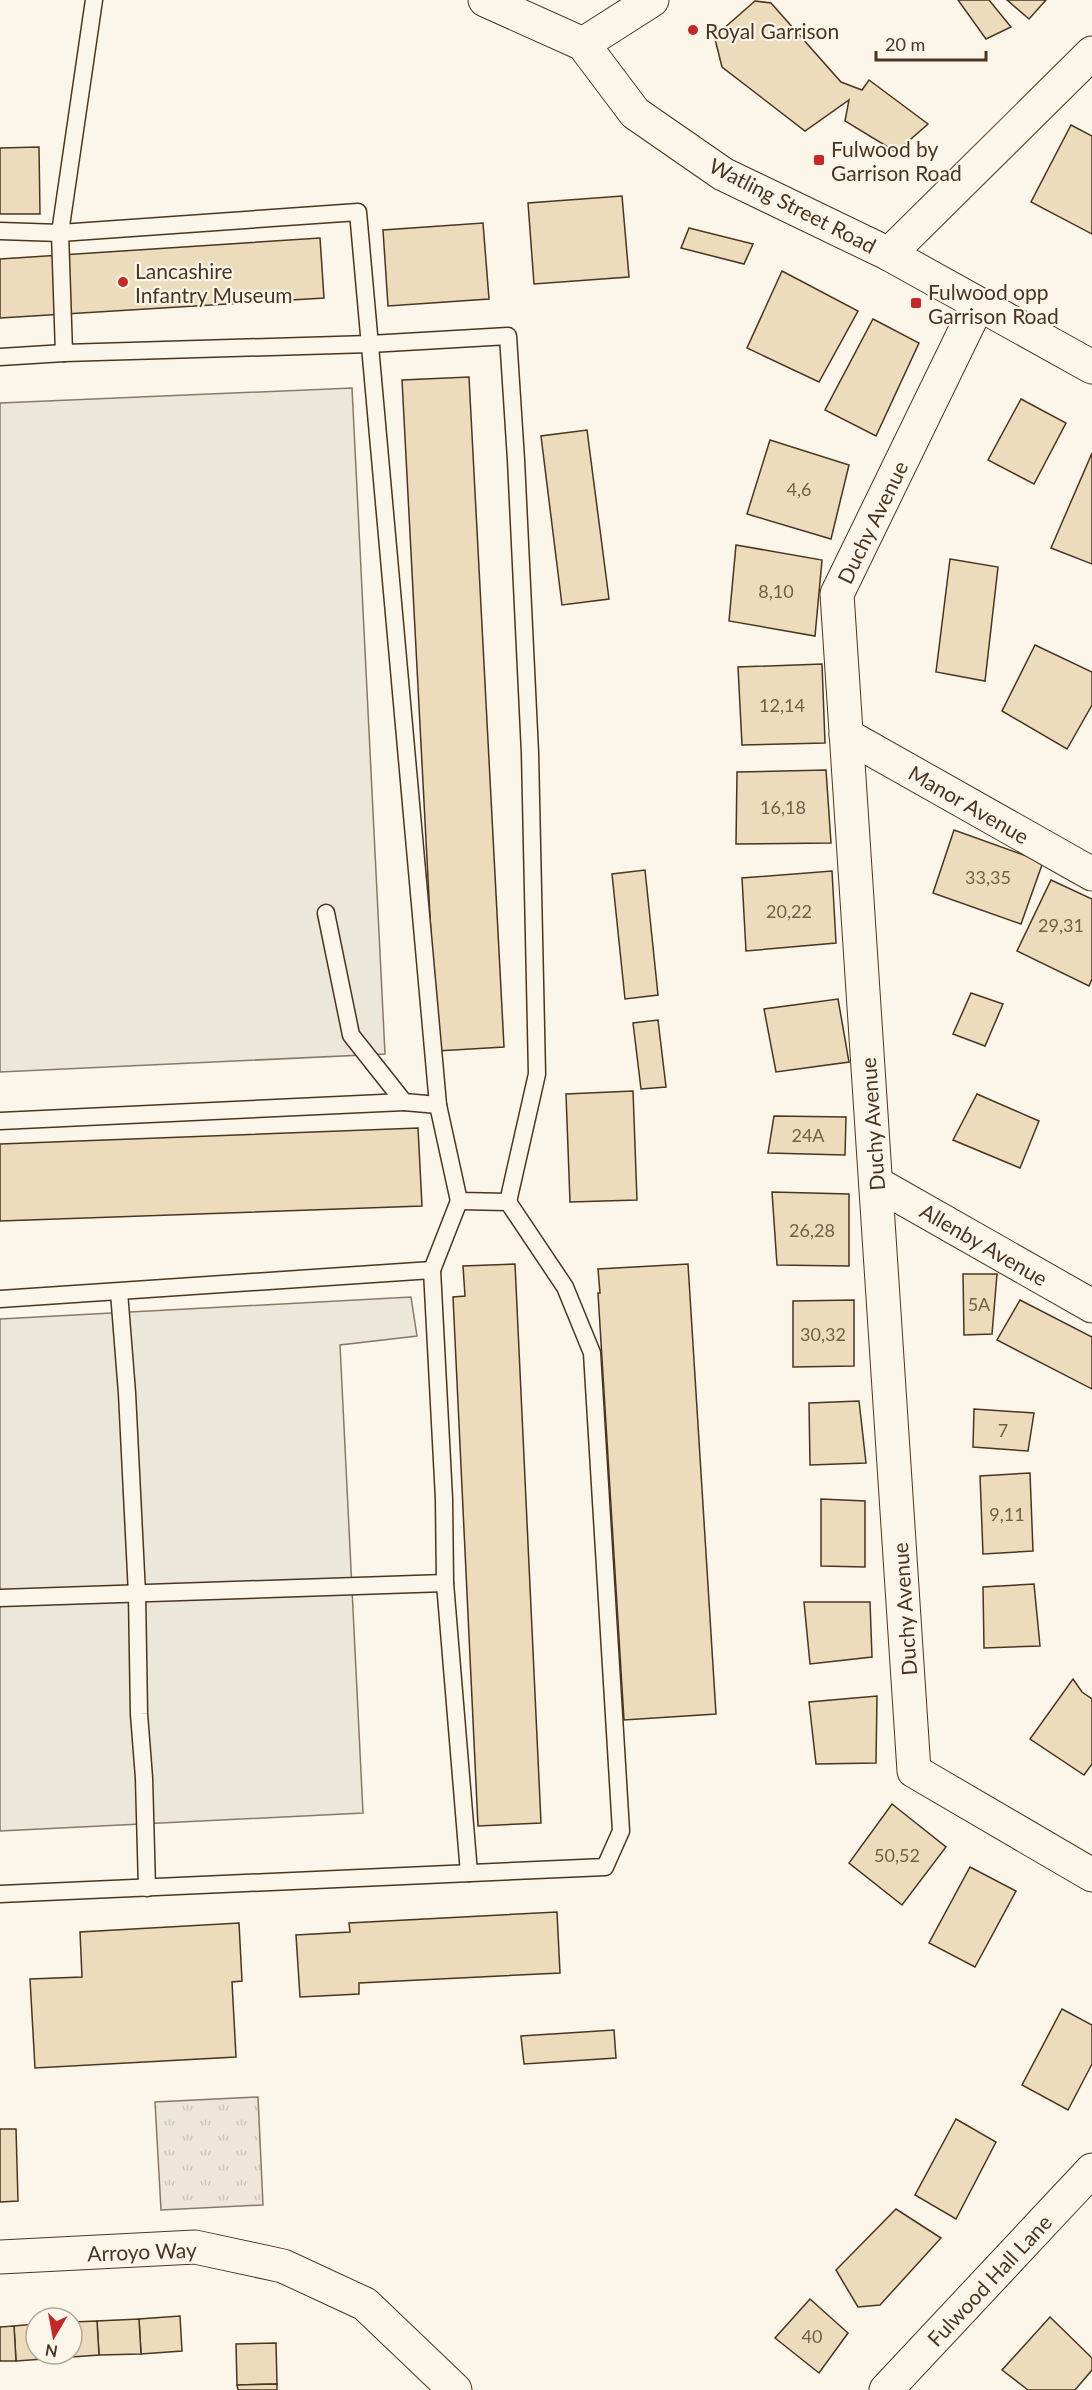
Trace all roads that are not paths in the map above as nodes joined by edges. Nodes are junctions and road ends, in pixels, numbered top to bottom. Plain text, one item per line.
1 (94, 0) edge
2 (485, 0) edge
3 (652, 0) edge
4 (583, 44) junction
5 (1092, 53) edge
6 (0, 231) edge
7 (60, 233) junction
8 (889, 254) junction
9 (978, 304) junction
10 (370, 344) junction
11 (64, 353) junction
12 (0, 357) edge
13 (1092, 367) edge
14 (846, 735) junction
15 (1092, 874) edge
16 (326, 913) dead end
17 (404, 1101) junction
18 (438, 1104) junction
19 (0, 1121) edge
20 (876, 1183) junction
21 (459, 1201) junction
22 (508, 1202) junction
23 (432, 1270) junction
24 (119, 1292) junction
25 (0, 1299) edge
26 (1092, 1306) edge
27 (445, 1583) junction
28 (137, 1594) junction
29 (0, 1598) edge
30 (469, 1873) junction
31 (1092, 1875) edge
32 (147, 1888) junction
33 (0, 1894) edge
34 (1092, 2170) edge
35 (0, 2257) edge
36 (455, 2390) edge
37 (885, 2390) edge

1 - 7 lane
2 - 4 street, Watling Street Road
3 - 4 street
4 - 8 street, Watling Street Road
5 - 8 street
6 - 7 lane
7 - 10 lane
7 - 11 lane
8 - 9 street, Watling Street Road
9 - 13 street, Watling Street Road
9 - 14 street, Duchy Avenue
10 - 11 lane
10 - 18 lane
10 - 22 lane
11 - 12 lane
14 - 15 street, Manor Avenue
14 - 20 street, Duchy Avenue
16 - 17 lane
17 - 18 lane
17 - 19 lane
18 - 21 lane
20 - 26 street, Allenby Avenue
20 - 31 street, Duchy Avenue
21 - 22 lane
21 - 23 lane
22 - 30 lane
23 - 24 lane
23 - 27 lane
24 - 25 lane
24 - 28 lane
27 - 28 lane
27 - 30 lane
28 - 29 lane
28 - 32 lane
30 - 32 lane
32 - 33 lane
34 - 37 street, Fulwood Hall Lane
35 - 36 street, Arroyo Way

